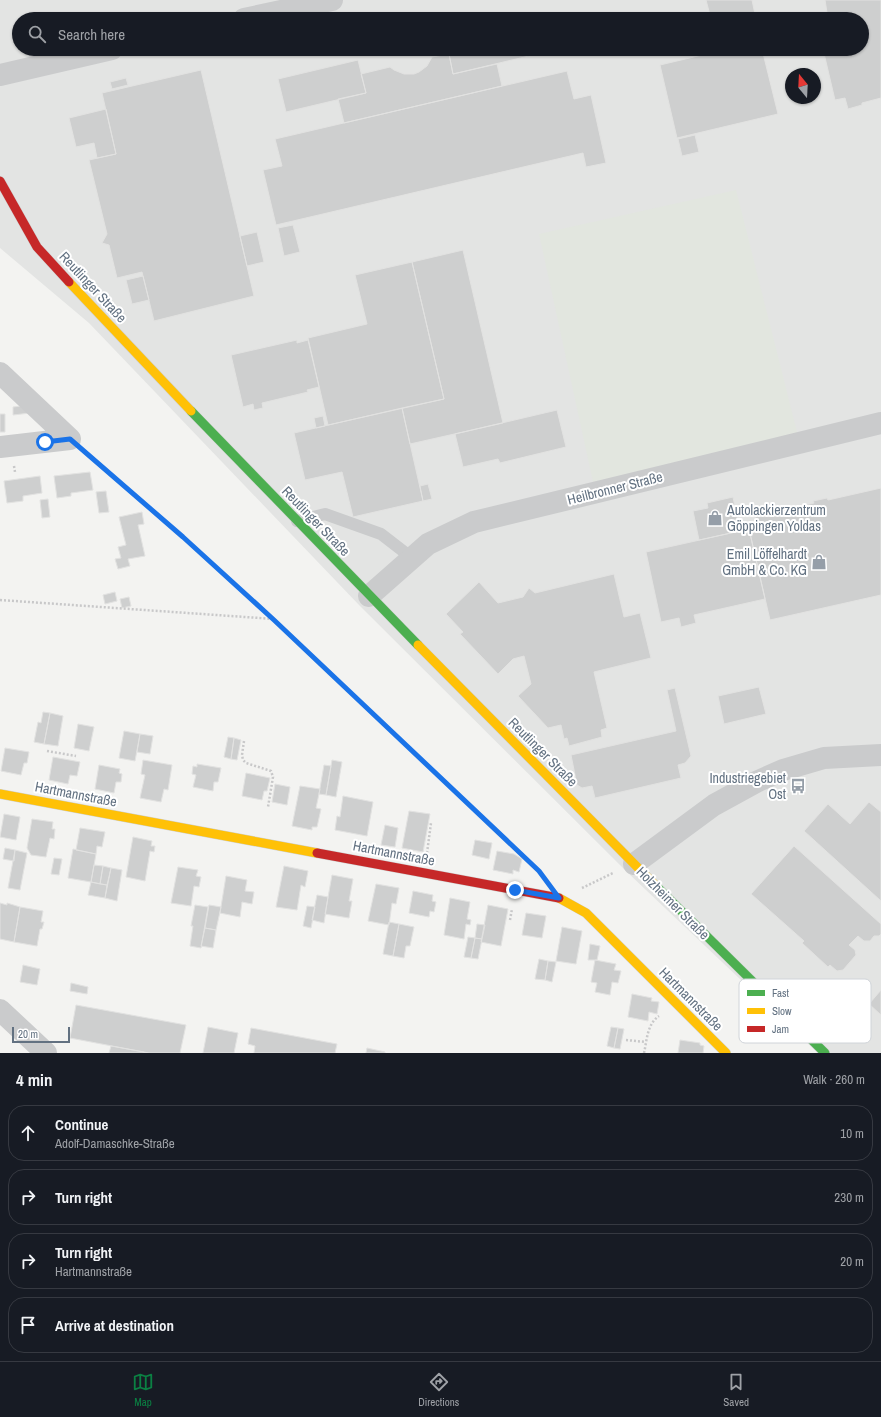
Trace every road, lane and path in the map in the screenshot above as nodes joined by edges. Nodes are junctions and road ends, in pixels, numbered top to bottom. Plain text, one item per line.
1 (332, 0) edge
2 (276, 12) edge
3 (82, 56) edge
4 (0, 75) edge
5 (0, 181) edge
6 (0, 373) edge
7 (881, 423) edge
8 (70, 439) junction
9 (0, 447) edge
10 (297, 521) junction
11 (412, 558) junction
12 (369, 596) junction
13 (0, 600) edge
14 (274, 620) junction
15 (244, 741) dead end
16 (47, 751) dead end
17 (881, 754) edge
18 (76, 756) dead end
19 (0, 794) edge
20 (268, 806) dead end
21 (431, 823) dead end
22 (634, 864) junction
23 (423, 873) junction
24 (588, 884) dead end
25 (559, 898) junction
26 (750, 979) edge
27 (663, 991) junction
28 (0, 1010) edge
29 (626, 1040) dead end
30 (646, 1042) junction
31 (815, 1043) edge
32 (46, 1053) edge
33 (644, 1053) edge
34 (726, 1053) edge
35 (825, 1053) edge

1 - 2 street
3 - 4 street
5 - 10 street, Reutlinger Straße
6 - 8 street
7 - 11 street, Heilbronner Straße
8 - 9 street
8 - 14 path
10 - 11 lane
10 - 12 street, Reutlinger Straße
11 - 12 street, Heilbronner Straße
12 - 22 street, Reutlinger Straße
13 - 14 path
14 - 25 path
15 - 20 path
16 - 18 path
17 - 22 street, Holzheimer Straße
19 - 23 street, Hartmannstraße
21 - 23 path
22 - 24 path
22 - 26 street, Holzheimer Straße
23 - 25 street, Hartmannstraße
25 - 27 street, Hartmannstraße
27 - 30 path
27 - 34 street, Hartmannstraße
28 - 32 street
29 - 30 path
30 - 33 path
31 - 35 street, Holzheimer Straße

